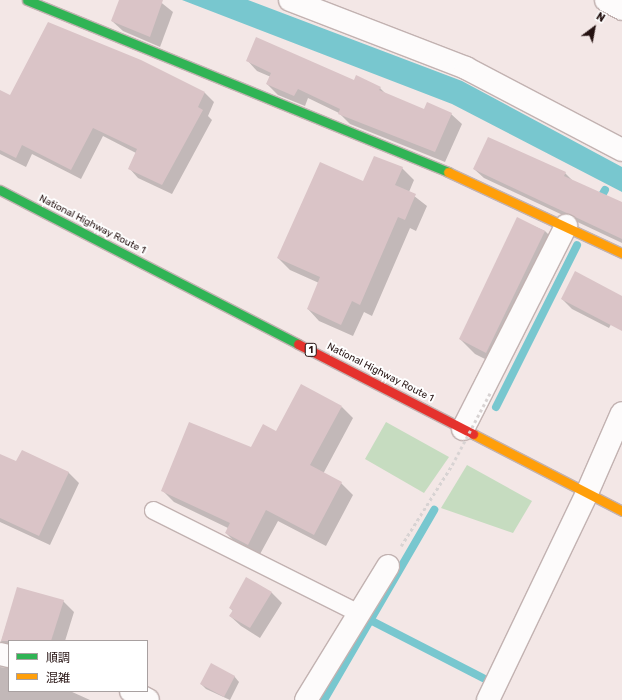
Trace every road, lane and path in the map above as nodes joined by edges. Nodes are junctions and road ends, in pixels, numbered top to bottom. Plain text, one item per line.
1 (28, 0) edge
2 (290, 0) edge
3 (606, 0) edge
4 (622, 9) edge
5 (622, 150) edge
6 (0, 190) edge
7 (566, 226) junction
8 (622, 253) edge
9 (490, 393) dead end
10 (622, 413) edge
11 (463, 429) junction
12 (587, 493) junction
13 (153, 510) dead end
14 (622, 511) edge
15 (388, 566) joint
16 (359, 613) junction
17 (133, 692) edge
18 (148, 700) edge
19 (306, 700) edge
20 (488, 700) edge

1 - 7 main road
2 - 5 street
3 - 4 street
6 - 11 main road, National Highway Route 1 / 1
7 - 8 main road
7 - 11 street
9 - 15 path, bridge
10 - 12 street
11 - 12 main road, National Highway Route 1 / 1
12 - 14 main road, National Highway Route 1 / 1
12 - 20 street
13 - 16 lane
15 - 16 street
16 - 19 street
17 - 18 street

